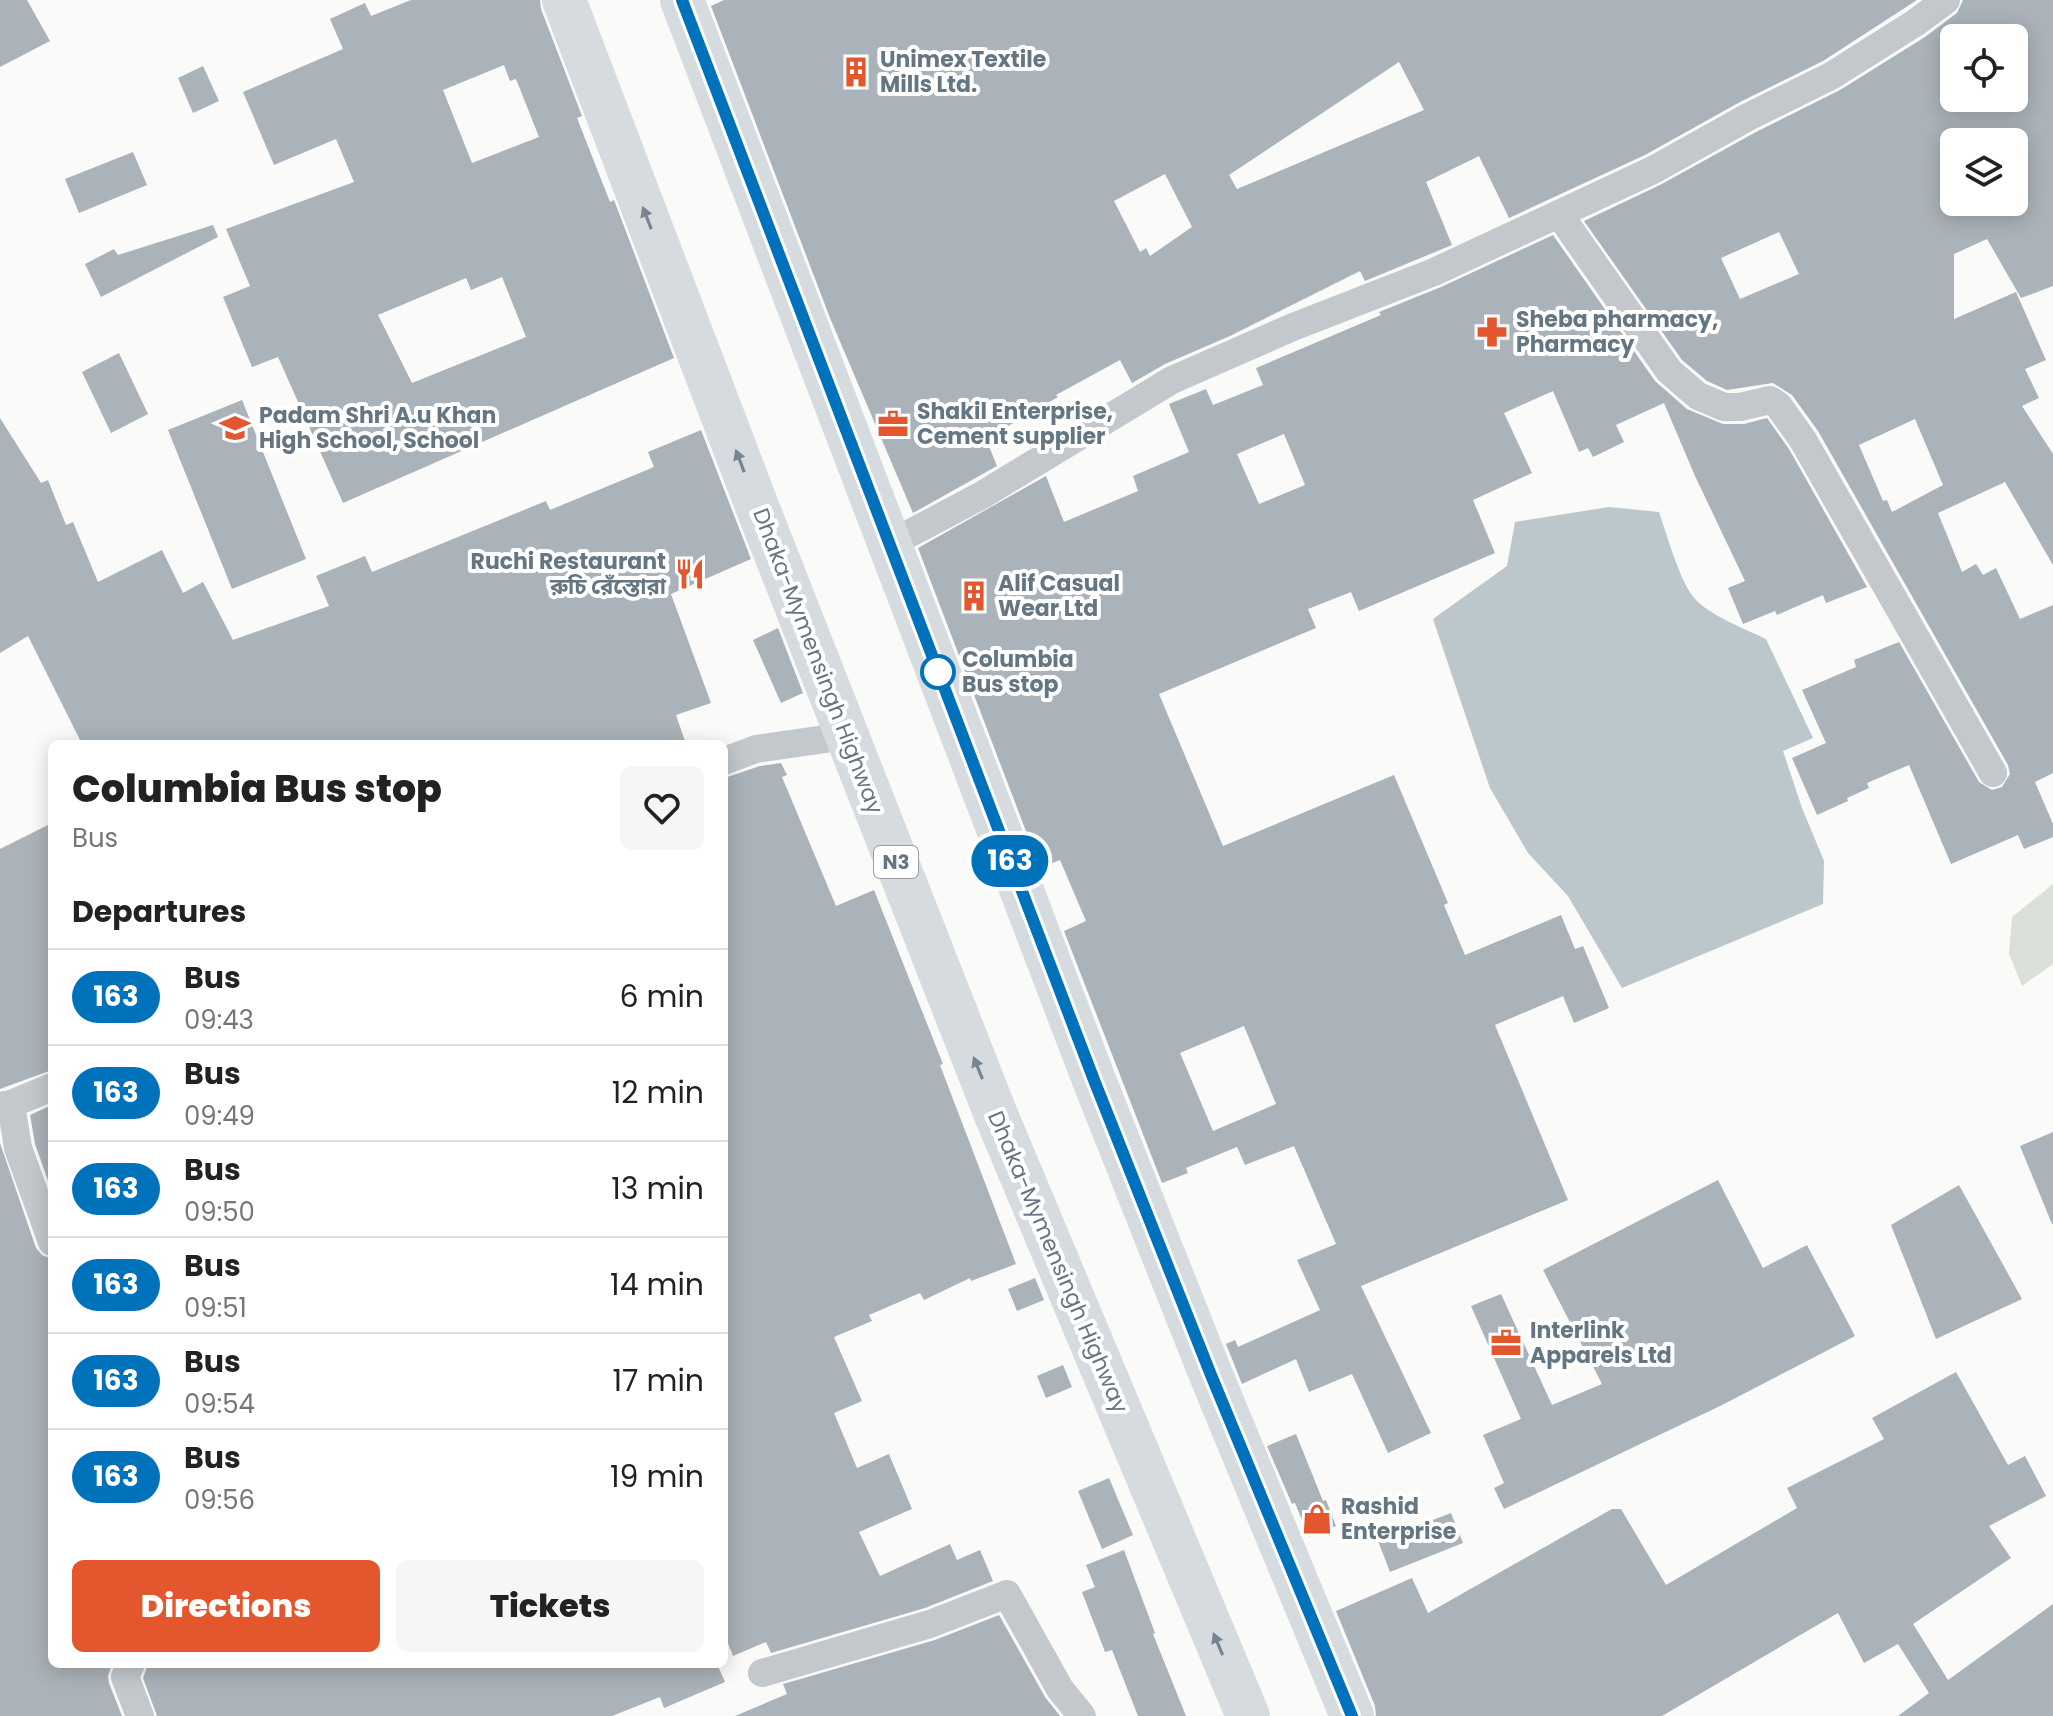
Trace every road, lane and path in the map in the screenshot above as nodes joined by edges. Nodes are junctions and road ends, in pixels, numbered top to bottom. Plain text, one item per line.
1 (564, 0) edge
2 (682, 0) edge
3 (1946, 0) edge
4 (1559, 214) junction
5 (890, 544) junction
6 (846, 736) junction
7 (728, 760) edge
8 (1993, 773) dead end
9 (48, 1089) edge
10 (6, 1105) edge
11 (48, 1231) edge
12 (129, 1668) edge
13 (762, 1673) dead end
14 (140, 1716) edge
15 (1082, 1716) edge
16 (1248, 1716) edge
17 (1352, 1716) edge

6 -> 1 highway, Dhaka-Mymensingh Highway / N3
2 - 5 highway
3 - 4 street
4 - 5 street
4 - 8 street
5 - 17 highway
6 - 7 street
16 -> 6 highway, Dhaka-Mymensingh Highway / N3
9 - 10 street
10 - 11 street
12 - 14 street
13 - 15 street

